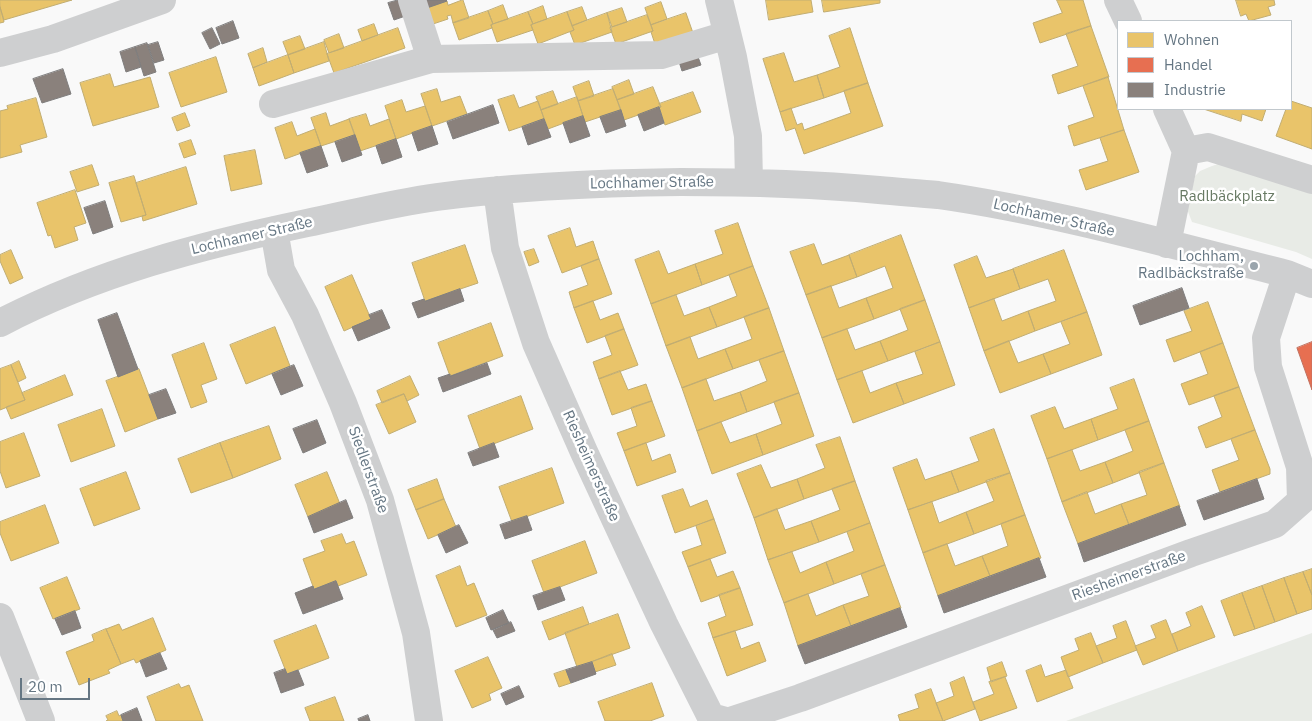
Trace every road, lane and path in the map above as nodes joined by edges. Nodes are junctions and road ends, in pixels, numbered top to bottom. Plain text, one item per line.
1 (162, 0) edge
2 (412, 0) edge
3 (719, 0) edge
4 (1118, 0) edge
5 (1128, 20) edge
6 (728, 35) junction
7 (0, 53) edge
8 (431, 59) junction
9 (273, 104) dead end
10 (1167, 110) edge
11 (1186, 151) junction
12 (1312, 180) edge
13 (749, 182) junction
14 (497, 190) junction
15 (274, 230) junction
16 (1167, 244) junction
17 (1287, 274) junction
18 (1312, 284) edge
19 (0, 323) edge
20 (0, 618) edge
21 (5, 647) edge
22 (41, 721) edge
23 (429, 721) edge
24 (728, 721) edge

1 - 7 street
2 - 8 street
3 - 6 street
4 - 5 street
6 - 8 street
6 - 13 street
8 - 9 street
10 - 11 street
11 - 12 street
11 - 16 street
13 - 14 street, Lochhamer Straße
13 - 16 street, Lochhamer Straße
14 - 15 street, Lochhamer Straße
14 - 24 street, Riesheimerstraße
15 - 19 street, Lochhamer Straße
15 - 23 street, Siedlerstraße
16 - 17 street, Lochhamer Straße
17 - 18 street, Lochhamer Straße
17 - 24 street, Riesheimerstraße
20 - 21 street
21 - 22 street

